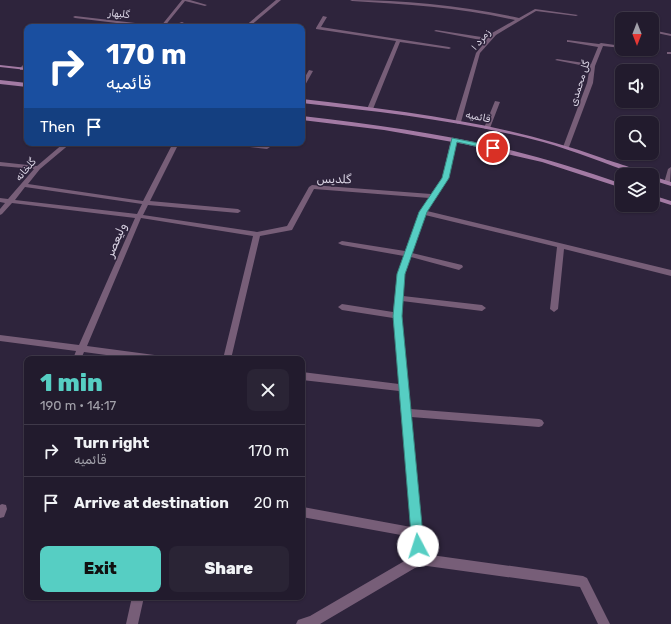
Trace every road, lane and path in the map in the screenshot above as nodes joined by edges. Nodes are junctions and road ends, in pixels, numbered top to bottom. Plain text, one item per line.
1 (184, 0) edge
2 (279, 0) edge
3 (352, 0) edge
4 (205, 5) dead end
5 (576, 15) dead end
6 (324, 17) dead end
7 (74, 18) dead end
8 (518, 19) junction
9 (182, 23) dead end
10 (133, 24) edge
11 (164, 24) edge
12 (179, 24) edge
13 (250, 24) edge
14 (436, 31) dead end
15 (659, 32) edge
16 (671, 35) edge
17 (399, 40) junction
18 (489, 40) junction
19 (569, 41) dead end
20 (600, 46) junction
21 (615, 46) edge
22 (449, 48) dead end
23 (557, 60) dead end
24 (0, 66) edge
25 (593, 66) junction
26 (24, 69) edge
27 (311, 71) dead end
28 (305, 81) edge
29 (0, 82) edge
30 (24, 85) edge
31 (305, 101) edge
32 (497, 102) dead end
33 (370, 109) junction
34 (305, 118) edge
35 (458, 122) junction
36 (486, 128) junction
37 (454, 140) junction
38 (64, 146) edge
39 (174, 146) edge
40 (259, 146) edge
41 (267, 147) dead end
42 (566, 147) junction
43 (0, 164) edge
44 (38, 168) junction
45 (624, 168) edge
46 (671, 169) edge
47 (659, 180) edge
48 (615, 183) edge
49 (669, 183) edge
50 (25, 184) junction
51 (433, 196) junction
52 (659, 199) edge
53 (0, 200) edge
54 (11, 201) junction
55 (145, 203) junction
56 (671, 203) edge
57 (238, 211) dead end
58 (423, 212) junction
59 (0, 213) edge
60 (139, 216) junction
61 (257, 234) junction
62 (342, 243) dead end
63 (561, 246) junction
64 (408, 254) junction
65 (459, 267) dead end
66 (671, 273) edge
67 (399, 298) junction
68 (342, 307) dead end
69 (482, 308) dead end
70 (554, 309) dead end
71 (397, 316) junction
72 (0, 338) edge
73 (82, 349) junction
74 (78, 356) edge
75 (138, 356) edge
76 (228, 356) edge
77 (305, 376) edge
78 (404, 388) junction
79 (406, 413) junction
80 (539, 423) dead end
81 (305, 512) edge
82 (417, 533) junction
83 (419, 559) junction
84 (137, 600) edge
85 (132, 624) edge
86 (302, 624) edge
87 (604, 624) edge

1 - 4 street
1 - 11 street
2 - 13 street
3 - 8 street
5 - 8 street, زمرد ۱
6 - 17 street
7 - 10 street, گلبهار
8 - 18 street, زمرد ۱
9 - 12 street
14 - 18 street
15 - 16 street
17 - 22 street
17 - 33 street
18 - 35 street, زمرد ۱
19 - 20 street
20 - 21 street
20 - 25 street, گل محمدی
23 - 25 street
24 - 26 main road
25 - 42 street, گل محمدی
27 - 28 street
29 - 30 main road
31 - 33 main road, قائمیه
32 - 36 street
33 - 35 main road, قائمیه
34 - 37 main road
35 - 36 main road, قائمیه
36 - 42 main road, قائمیه
37 - 48 main road
37 - 51 street
38 - 44 street, گلخانه
39 - 55 street, ولیعصر
40 - 41 street
42 - 45 main road, قائمیه
43 - 44 street
44 - 50 street, گلخانه
46 - 49 street
47 - 49 main road
50 - 54 street, گلخانه
50 - 55 street
51 - 58 street
51 - 61 street, گلدیس
52 - 56 main road
53 - 54 street
54 - 59 street, گلخانه
54 - 60 street
55 - 57 street
55 - 60 street, ولیعصر
58 - 63 street
58 - 64 street
60 - 61 street
60 - 73 street, ولیعصر
61 - 76 street
62 - 64 street
63 - 66 street
63 - 70 street
64 - 65 street
64 - 67 street
67 - 69 street
67 - 71 street
68 - 71 street
71 - 78 street
72 - 73 street
73 - 74 street, ولیعصر
73 - 75 street
77 - 78 street
78 - 79 street
79 - 80 street
79 - 82 street
81 - 82 street
82 - 83 street
83 - 86 street
83 - 87 street
84 - 85 street

